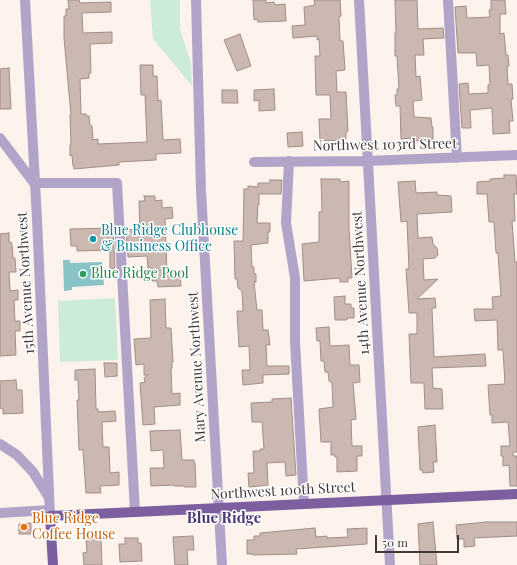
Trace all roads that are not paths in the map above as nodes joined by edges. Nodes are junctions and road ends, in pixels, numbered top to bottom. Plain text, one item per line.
1 (25, 0) edge
2 (196, 0) edge
3 (360, 0) edge
4 (448, 0) edge
5 (0, 138) edge
6 (517, 155) edge
7 (457, 158) junction
8 (289, 161) junction
9 (368, 161) junction
10 (254, 162) dead end
11 (34, 183) junction
12 (0, 444) edge
13 (517, 494) edge
14 (49, 498) junction
15 (387, 499) junction
16 (304, 504) junction
17 (219, 509) junction
18 (0, 512) edge
19 (135, 512) junction
20 (50, 513) junction
21 (52, 565) edge
22 (222, 565) edge
23 (390, 565) edge

1 - 11 street, 15th Avenue Northwest
2 - 17 street, Mary Avenue Northwest
3 - 9 street, 14th Avenue Northwest
4 - 7 street
5 - 11 street
6 - 7 street, Northwest 103rd Street
7 - 9 street, Northwest 103rd Street
8 - 9 street, Northwest 103rd Street
8 - 10 street, Northwest 103rd Street
8 - 16 street
9 - 15 street, 14th Avenue Northwest
11 - 14 street, 15th Avenue Northwest
11 - 19 street
12 - 14 street
13 - 15 main road, Northwest 100th Street
14 - 20 street, 15th Avenue Northwest
15 - 16 main road, Northwest 100th Street
15 - 23 street, 14th Avenue Northwest
16 - 17 main road, Northwest 100th Street
17 - 19 main road, Northwest 100th Street
17 - 22 street, Mary Avenue Northwest
18 - 20 street, Northwest 100th Street
19 - 20 main road, Northwest 100th Street
20 - 21 main road, 15th Avenue Northwest

